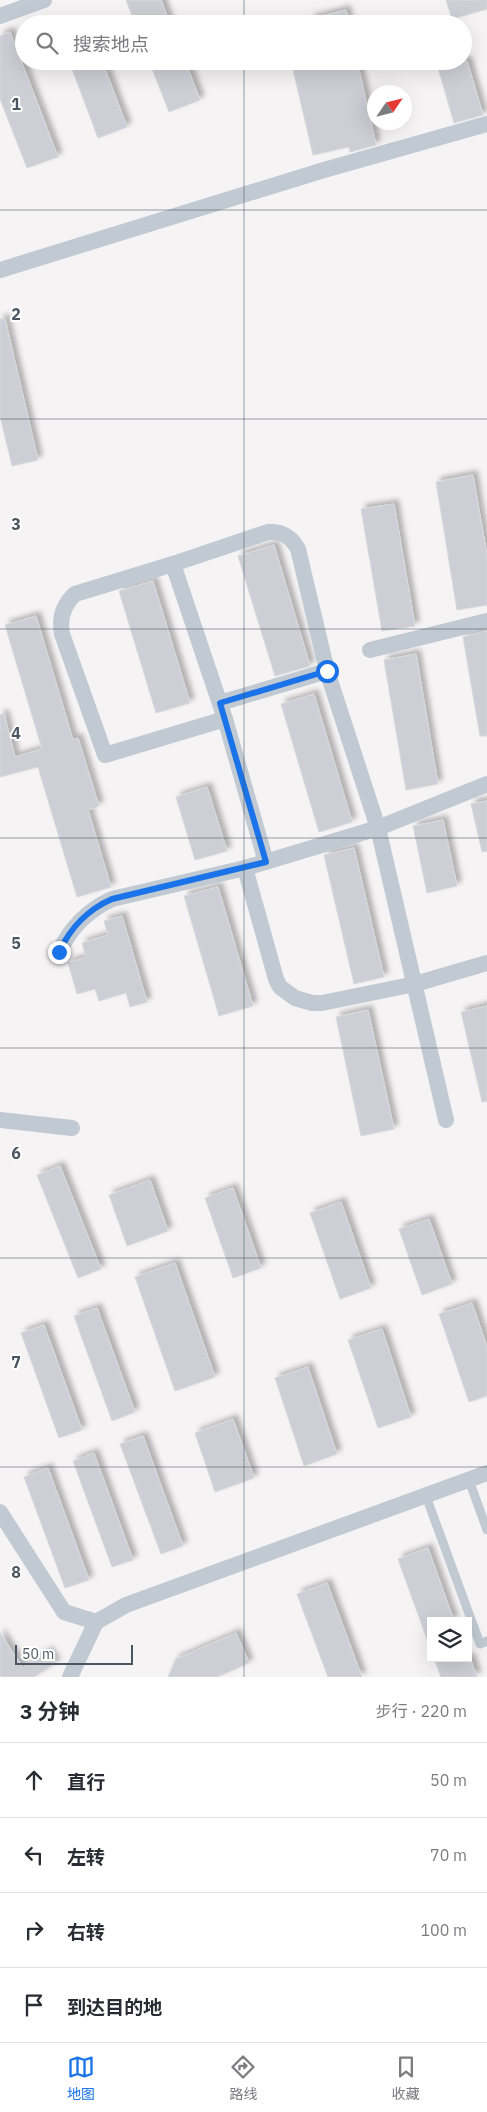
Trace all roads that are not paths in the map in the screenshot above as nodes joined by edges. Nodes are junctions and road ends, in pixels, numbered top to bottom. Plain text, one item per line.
1 (44, 0) edge
2 (0, 16) edge
3 (487, 124) edge
4 (0, 270) edge
5 (173, 564) junction
6 (487, 621) edge
7 (370, 650) dead end
8 (327, 671) junction
9 (220, 703) junction
10 (225, 720) junction
11 (487, 784) edge
12 (378, 828) junction
13 (266, 862) junction
14 (246, 868) junction
15 (59, 952) dead end
16 (487, 963) edge
17 (415, 984) junction
18 (0, 1120) edge
19 (446, 1120) dead end
20 (72, 1128) dead end
21 (487, 1473) edge
22 (469, 1480) junction
23 (426, 1496) junction
24 (0, 1512) edge
25 (487, 1530) edge
26 (96, 1622) junction
27 (487, 1641) edge
28 (70, 1677) edge

1 - 2 street
3 - 4 street
5 - 8 street
5 - 9 street
5 - 10 street
6 - 7 street
8 - 9 street
8 - 12 street
9 - 10 street
10 - 13 street
11 - 12 street
12 - 13 street
12 - 17 street
13 - 14 street
14 - 15 street
14 - 17 street
16 - 17 street
17 - 19 street
18 - 20 street
21 - 22 street
22 - 23 street
22 - 25 lane
23 - 26 street
23 - 27 lane
24 - 26 street
26 - 28 street

